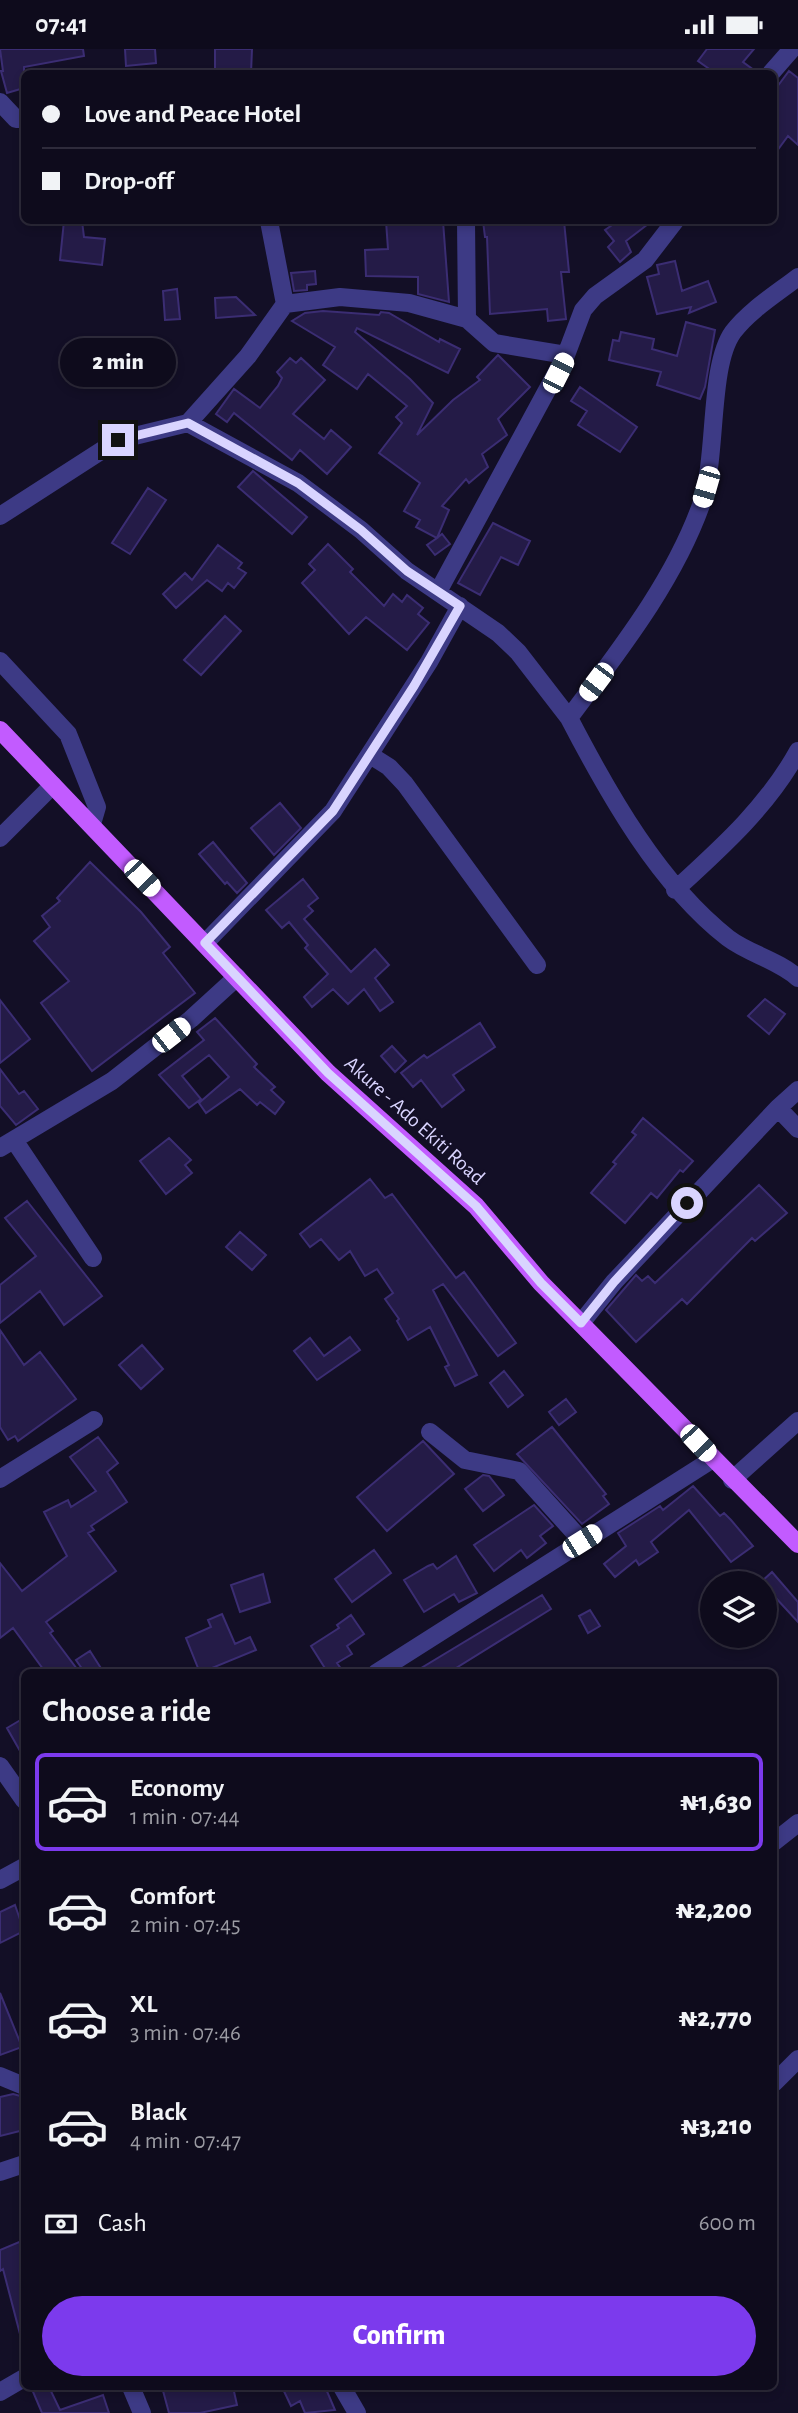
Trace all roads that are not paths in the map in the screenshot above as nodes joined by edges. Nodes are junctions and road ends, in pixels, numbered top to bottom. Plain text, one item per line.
1 (792, 49) edge
2 (774, 70) edge
3 (0, 102) edge
4 (13, 120) edge
5 (270, 224) edge
6 (466, 224) edge
7 (673, 224) edge
8 (798, 277) edge
9 (285, 304) junction
10 (467, 319) junction
11 (566, 355) junction
12 (188, 423) junction
13 (0, 516) edge
14 (439, 590) junction
15 (460, 606) junction
16 (0, 661) edge
17 (569, 718) junction
18 (0, 730) edge
19 (798, 751) edge
20 (370, 755) junction
21 (53, 785) junction
22 (92, 824) junction
23 (0, 838) edge
24 (675, 890) junction
25 (205, 943) junction
26 (537, 965) dead end
27 (237, 978) junction
28 (798, 978) edge
29 (798, 1090) edge
30 (778, 1108) junction
31 (798, 1129) edge
32 (7, 1144) edge
33 (93, 1258) dead end
34 (581, 1323) junction
35 (94, 1420) dead end
36 (798, 1421) edge
37 (430, 1432) dead end
38 (713, 1459) junction
39 (0, 1479) edge
40 (732, 1480) junction
41 (582, 1541) junction
42 (798, 1544) edge
43 (382, 1669) edge
44 (0, 1766) edge
45 (21, 1796) edge
46 (798, 1823) edge
47 (777, 1840) edge
48 (21, 1869) edge
49 (0, 1880) edge
50 (798, 2059) edge
51 (0, 2076) edge
52 (777, 2080) edge
53 (21, 2086) edge
54 (21, 2165) edge
55 (0, 2172) edge
56 (21, 2380) edge
57 (132, 2390) edge
58 (344, 2390) edge
59 (0, 2392) edge
60 (142, 2413) edge
61 (357, 2413) edge

1 - 2 street
3 - 4 street
5 - 9 street
6 - 10 street
7 - 11 street
8 - 17 street
9 - 10 street
9 - 12 street
10 - 11 street
11 - 14 street
12 - 13 street
12 - 14 street
14 - 15 street
15 - 17 street
15 - 20 street
16 - 22 street
17 - 24 street
18 - 21 main road, Akure - Ado Ekiti Road
19 - 24 street
20 - 25 street
20 - 26 street
21 - 22 main road, Akure - Ado Ekiti Road
21 - 23 street
22 - 25 main road, Akure - Ado Ekiti Road
24 - 28 street
25 - 27 main road, Akure - Ado Ekiti Road
27 - 32 street
27 - 34 main road, Akure - Ado Ekiti Road
29 - 30 street
30 - 31 street
30 - 34 street
32 - 33 street
34 - 38 main road, Akure - Ado Ekiti Road
35 - 39 street
36 - 40 street
37 - 41 street
38 - 40 main road, Akure - Ado Ekiti Road
38 - 41 street
40 - 42 main road, Akure - Ado Ekiti Road
41 - 43 street
44 - 45 street
46 - 47 street
48 - 49 street
50 - 52 street
51 - 53 street
54 - 55 street
56 - 59 street
57 - 60 street
58 - 61 street

